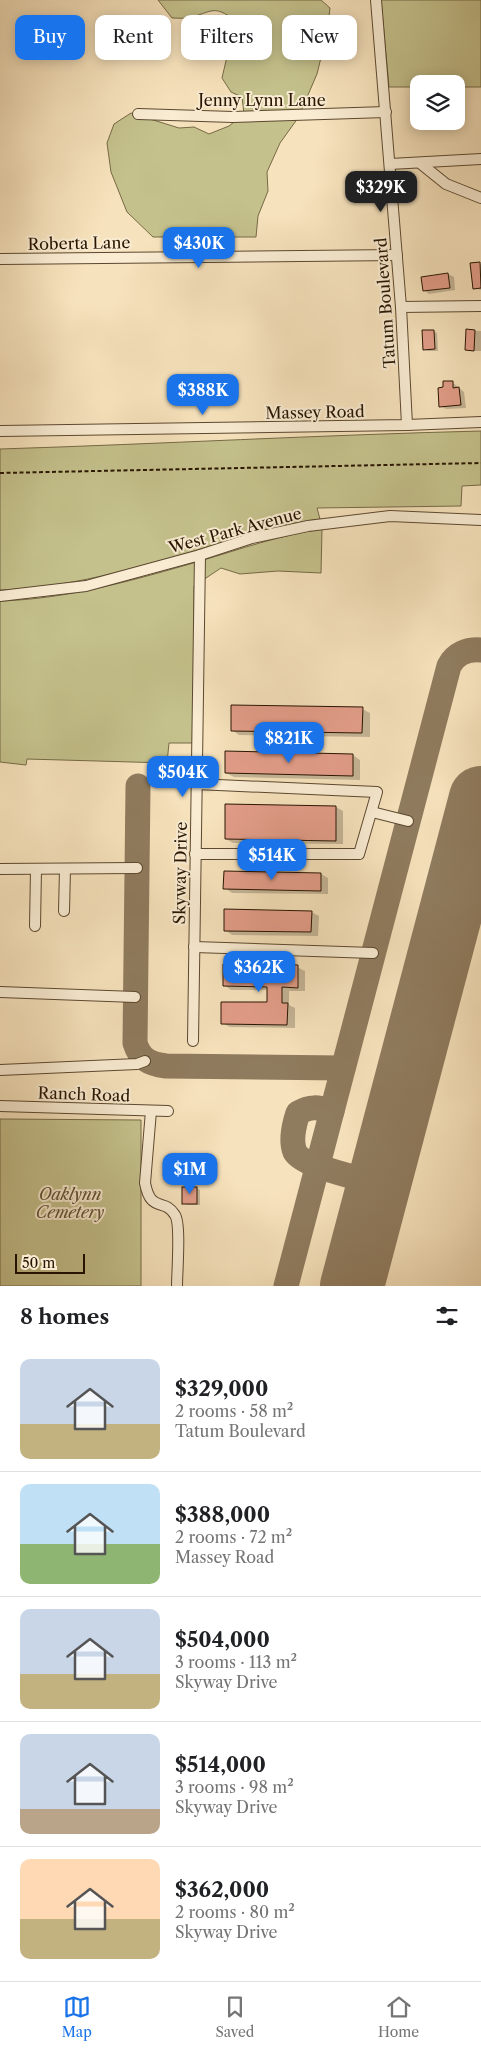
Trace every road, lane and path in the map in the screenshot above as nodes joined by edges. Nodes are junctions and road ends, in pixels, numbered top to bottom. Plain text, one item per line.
1 (376, 0) edge
2 (386, 112) junction
3 (138, 114) dead end
4 (481, 159) edge
5 (420, 163) junction
6 (390, 164) junction
7 (481, 198) edge
8 (397, 255) junction
9 (0, 259) edge
10 (481, 306) edge
11 (401, 307) junction
12 (481, 422) edge
13 (407, 425) junction
14 (0, 431) edge
15 (481, 463) edge
16 (0, 473) edge
17 (481, 520) edge
18 (200, 555) junction
19 (0, 596) edge
20 (196, 784) junction
21 (372, 812) junction
22 (408, 821) dead end
23 (195, 854) junction
24 (137, 868) dead end
25 (0, 869) edge
26 (36, 869) junction
27 (65, 869) junction
28 (64, 911) dead end
29 (35, 926) dead end
30 (194, 947) junction
31 (373, 953) dead end
32 (0, 992) edge
33 (135, 997) dead end
34 (193, 1041) dead end
35 (145, 1061) dead end
36 (0, 1070) edge
37 (0, 1106) edge
38 (151, 1110) junction
39 (168, 1111) dead end
40 (177, 1286) edge

1 - 2 street, Tatum Boulevard
2 - 3 street, Jenny Lynn Lane
2 - 6 street, Tatum Boulevard
4 - 5 street
5 - 6 street
5 - 7 street
6 - 8 street, Tatum Boulevard
8 - 9 street, Roberta Lane
8 - 11 street, Tatum Boulevard
10 - 11 street
11 - 13 street, Tatum Boulevard
12 - 13 street, Massey Road
13 - 14 street, Massey Road
15 - 16 path
17 - 18 street, West Park Avenue
18 - 19 street, West Park Avenue
18 - 20 street, Skyway Drive
20 - 21 street
20 - 23 street, Skyway Drive
21 - 22 street
21 - 23 street
23 - 30 street, Skyway Drive
24 - 27 street
25 - 26 street
26 - 27 street
26 - 29 street
27 - 28 street
30 - 31 street
30 - 34 street, Skyway Drive
32 - 33 street
35 - 36 street
37 - 38 street, Ranch Road
38 - 39 street, Ranch Road
38 - 40 street

